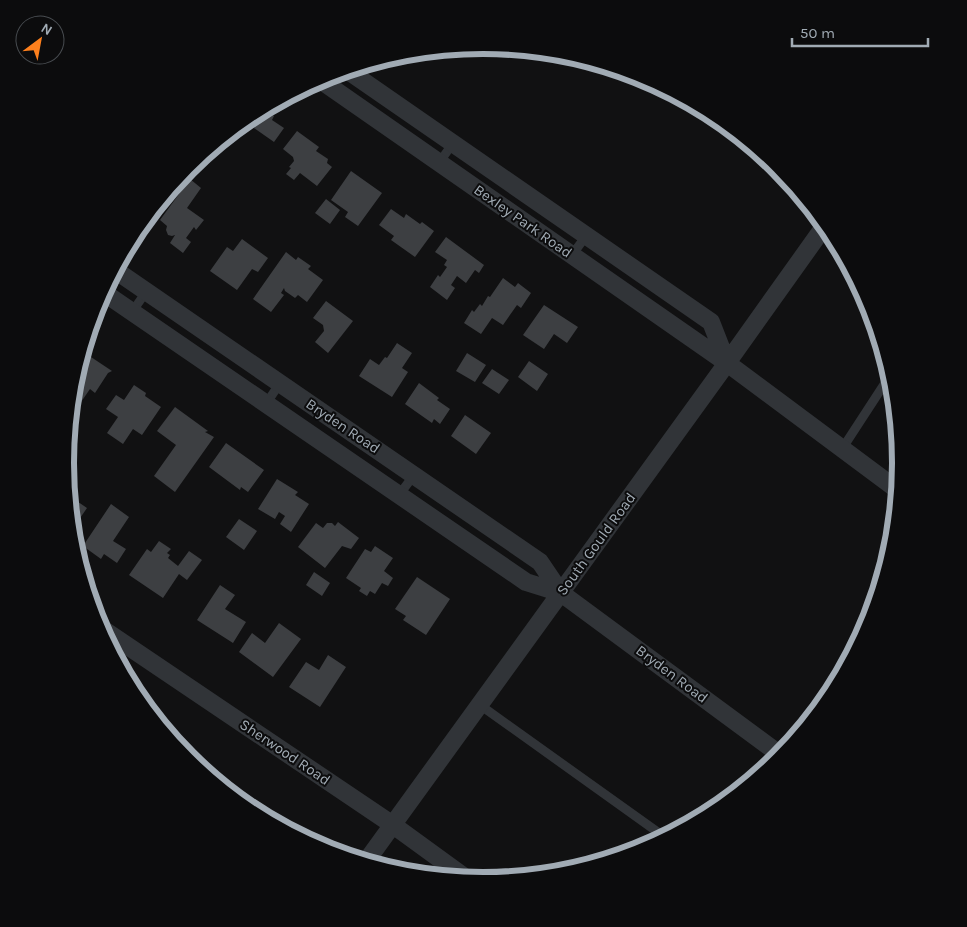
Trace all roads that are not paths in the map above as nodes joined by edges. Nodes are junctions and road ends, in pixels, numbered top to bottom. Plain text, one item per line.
1 (354, 75) edge
2 (327, 85) edge
3 (453, 143) junction
4 (439, 163) junction
5 (821, 231) edge
6 (586, 236) junction
7 (572, 256) junction
8 (121, 274) edge
9 (146, 292) junction
10 (110, 297) edge
11 (132, 312) junction
12 (727, 363) junction
13 (280, 383) junction
14 (885, 384) edge
15 (266, 404) junction
16 (842, 449) junction
17 (414, 474) junction
18 (892, 485) edge
19 (399, 495) junction
20 (561, 593) junction
21 (112, 635) edge
22 (480, 705) junction
23 (775, 751) edge
24 (393, 825) junction
25 (660, 833) edge
26 (370, 857) edge
27 (458, 872) edge

1 - 3 street, Bexley Park Road
2 - 4 street, Bexley Park Road
3 - 4 lane
3 - 6 street, Bexley Park Road
4 - 7 street, Bexley Park Road
5 - 12 street, South Gould Road
6 - 7 lane
6 - 12 street, Bexley Park Road
7 - 12 street, Bexley Park Road
8 - 9 street, Bryden Road
9 - 11 lane
9 - 13 street, Bryden Road
10 - 11 street, Bryden Road
11 - 15 street, Bryden Road
12 - 16 street, Bexley Park Road
12 - 20 street, South Gould Road
13 - 15 lane
13 - 17 street, Bryden Road
14 - 16 lane
15 - 19 street, Bryden Road
16 - 18 street, Bexley Park Road
17 - 19 lane
17 - 20 street, Bryden Road
19 - 20 street, Bryden Road
20 - 22 street, South Gould Road
20 - 23 street, Bryden Road
21 - 24 street, Sherwood Road
22 - 24 street, South Gould Road
22 - 25 lane
24 - 26 street, South Gould Road
24 - 27 street, Sherwood Road

